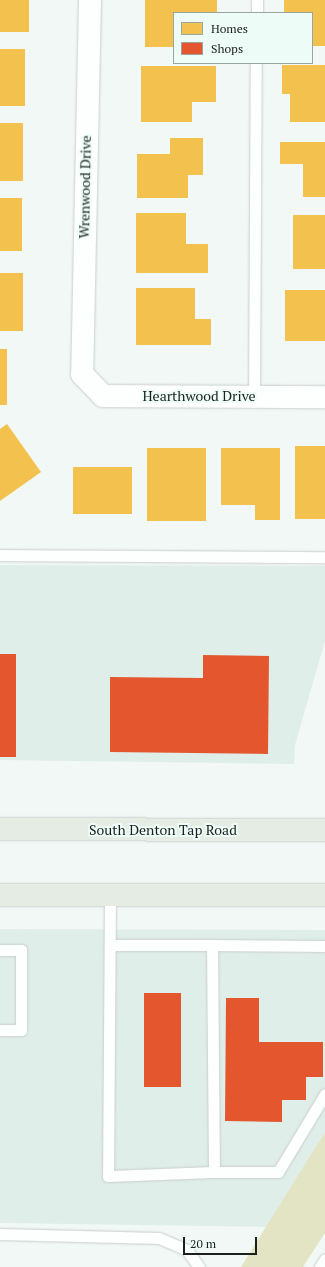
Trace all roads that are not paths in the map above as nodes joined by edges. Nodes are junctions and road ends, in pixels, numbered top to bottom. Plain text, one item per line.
1 (90, 0) edge
2 (257, 0) edge
3 (257, 12) edge
4 (256, 64) edge
5 (82, 374) joint
6 (254, 397) junction
7 (325, 397) edge
8 (0, 555) edge
9 (325, 557) edge
10 (0, 829) edge
11 (325, 830) edge
12 (0, 895) edge
13 (110, 895) junction
14 (325, 895) edge
15 (110, 945) junction
16 (212, 945) junction
17 (325, 946) edge
18 (0, 950) edge
19 (0, 1030) edge
20 (325, 1094) edge
21 (214, 1172) junction
22 (0, 1234) edge
23 (325, 1259) edge
24 (199, 1267) edge
25 (320, 1267) edge

1 - 5 street, Wrenwood Drive
2 - 3 lane
4 - 6 lane
5 - 6 street, Hearthwood Drive
6 - 7 street, Hearthwood Drive
8 - 9 lane
10 - 11 main road, South Denton Tap Road
12 - 13 main road
13 - 14 main road
13 - 15 lane
15 - 16 lane
15 - 21 lane
16 - 17 lane
16 - 21 lane
18 - 19 lane
20 - 21 lane
22 - 24 lane
23 - 25 lane

